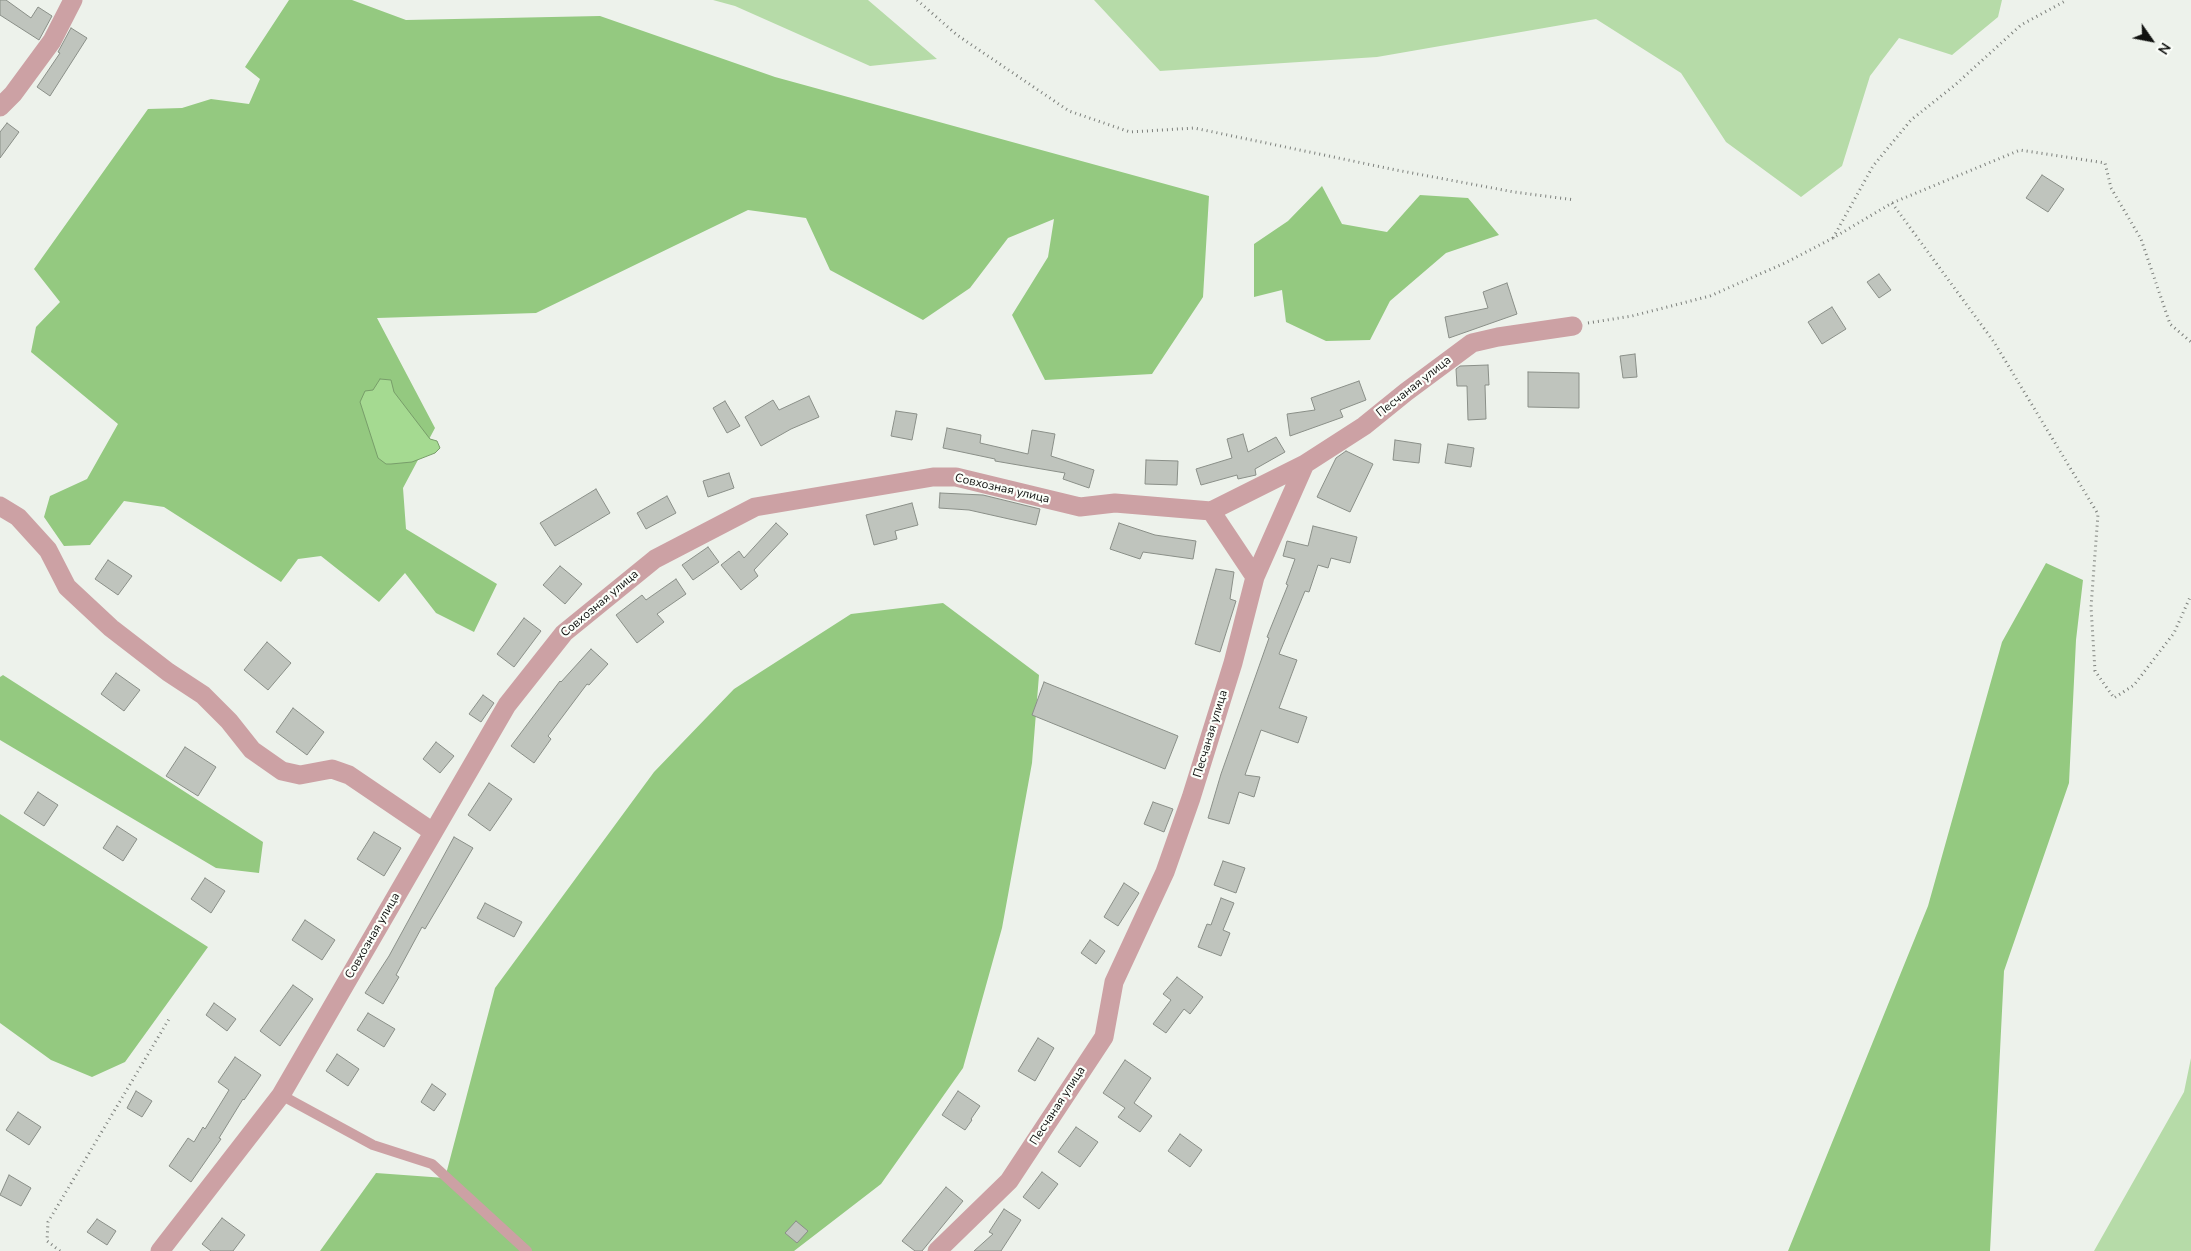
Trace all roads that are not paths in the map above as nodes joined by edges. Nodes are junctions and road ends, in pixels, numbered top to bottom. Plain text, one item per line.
1 (73, 0) edge
2 (0, 107) edge
3 (1573, 326) road end
4 (1305, 464) junction
5 (0, 506) edge
6 (1211, 511) junction
7 (1254, 577) junction
8 (433, 832) junction
9 (281, 1095) junction
10 (160, 1251) edge
11 (527, 1251) edge
12 (937, 1251) edge

1 - 2 street
3 - 4 street, Песчаная улица
4 - 6 street
4 - 7 street, Песчаная улица
5 - 8 street
6 - 7 street
6 - 8 street, Совхозная улица
7 - 12 street, Песчаная улица
8 - 9 street, Совхозная улица
9 - 10 street, Совхозная улица
9 - 11 lane

